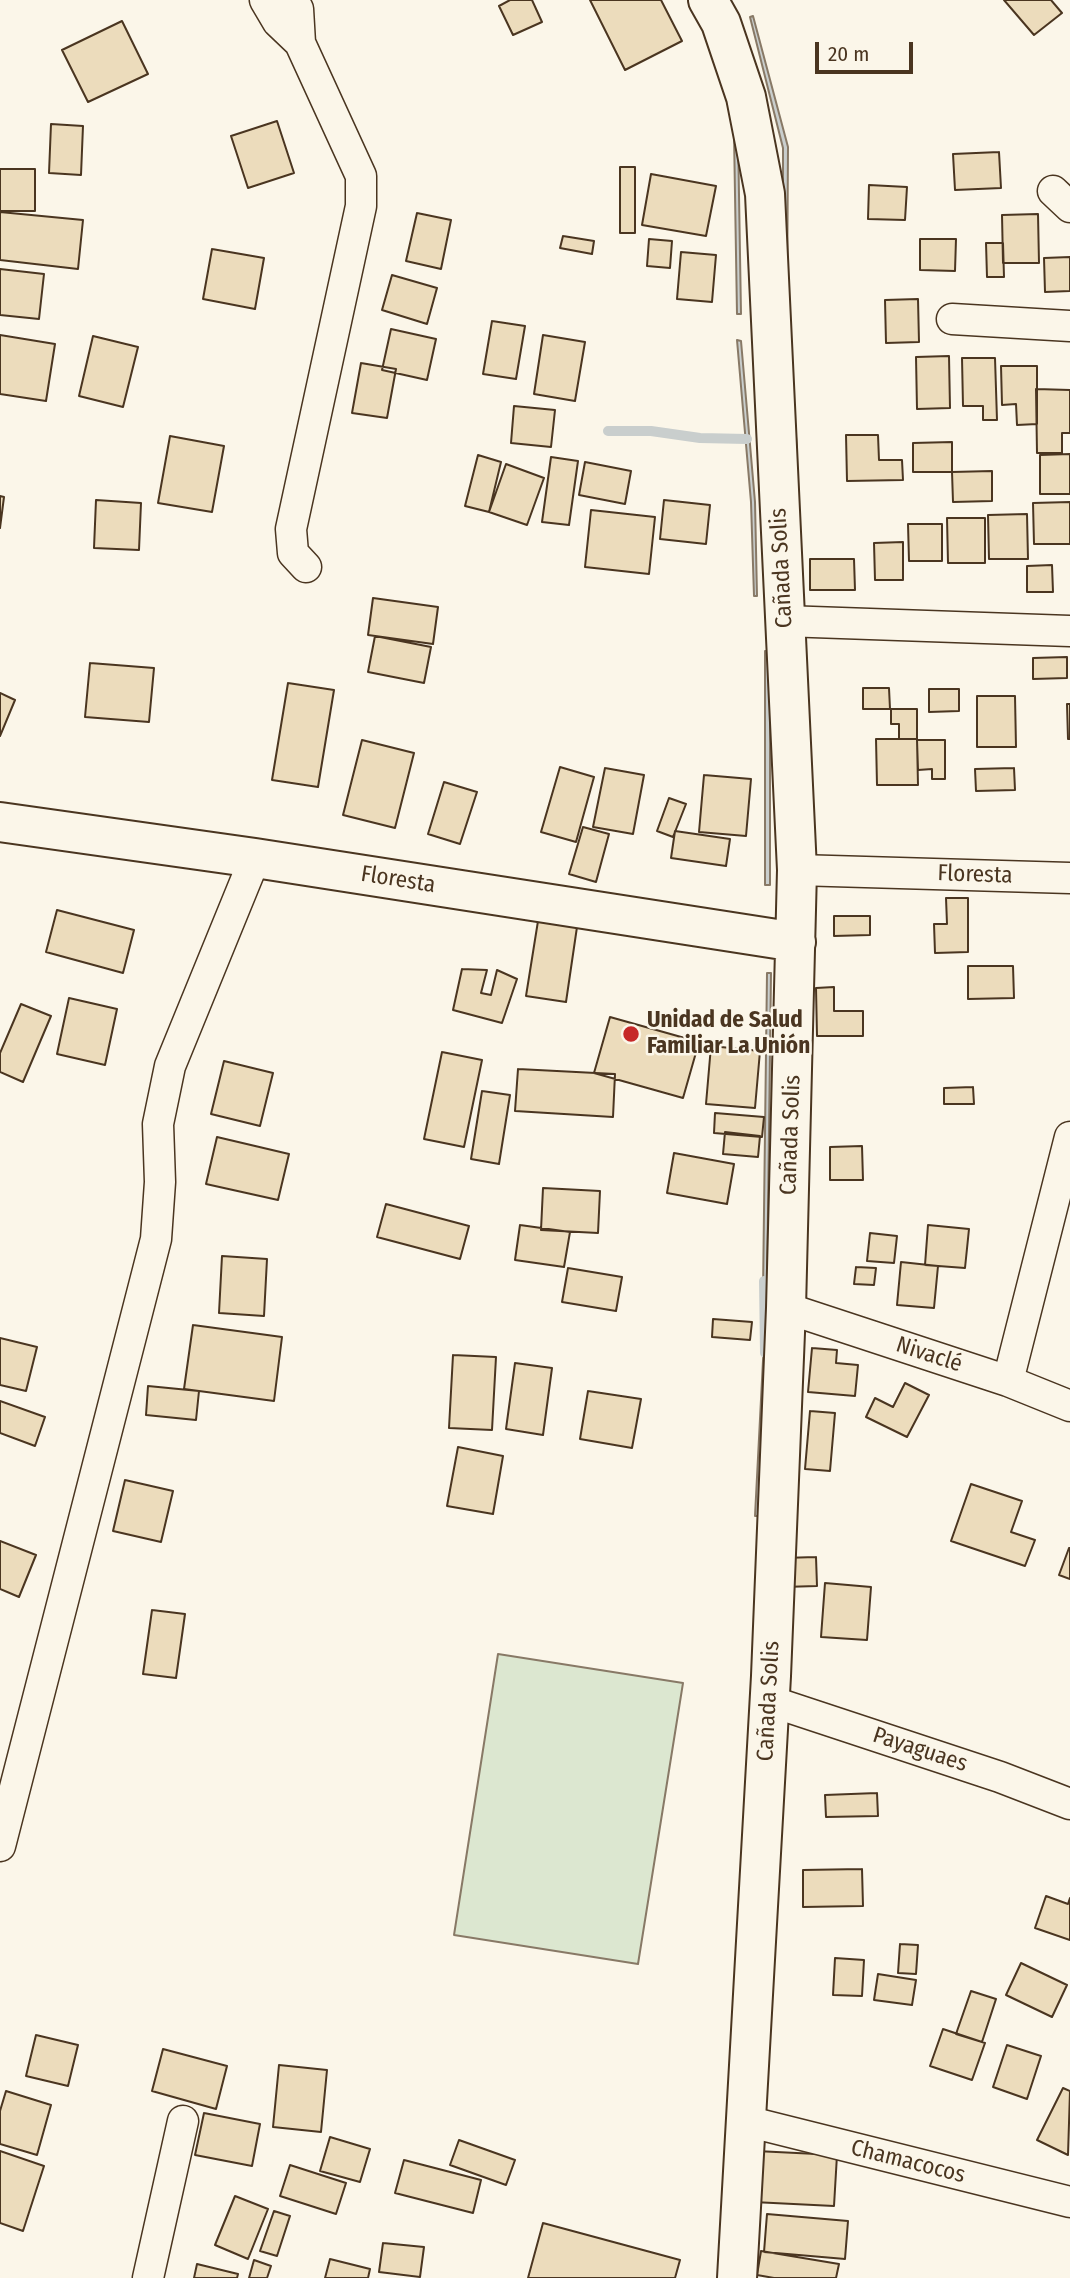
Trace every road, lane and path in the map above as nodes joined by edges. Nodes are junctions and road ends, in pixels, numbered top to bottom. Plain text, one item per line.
1 (265, 0) edge
2 (293, 0) edge
3 (718, 4) edge
4 (300, 43) junction
5 (952, 319) dead end
6 (1070, 326) edge
7 (306, 567) dead end
8 (784, 621) junction
9 (1070, 631) edge
10 (0, 822) edge
11 (255, 858) junction
12 (797, 870) junction
13 (1070, 878) edge
14 (796, 942) junction
15 (1070, 1137) edge
16 (786, 1308) junction
17 (1008, 1381) junction
18 (1070, 1406) edge
19 (769, 1701) junction
20 (10, 1772) edge
21 (1070, 1804) edge
22 (0, 1846) edge
23 (183, 2121) dead end
24 (746, 2122) junction
25 (1070, 2202) edge
26 (148, 2278) edge
27 (737, 2278) edge

1 - 4 street
2 - 4 street
3 - 8 street, Cañada Solis
4 - 7 street
5 - 6 street
8 - 9 street
8 - 12 street, Cañada Solis
10 - 11 street, Floresta
11 - 14 street, Floresta
11 - 20 street
12 - 13 street, Floresta
12 - 14 street, Cañada Solis
14 - 16 street, Cañada Solis
15 - 17 street
16 - 17 street, Nivaclé
16 - 19 street, Cañada Solis
17 - 18 street, Nivaclé
19 - 21 street, Payaguaes
19 - 24 street, Cañada Solis
20 - 22 street
23 - 26 street
24 - 25 street, Chamacocos
24 - 27 street, Cañada Solis

